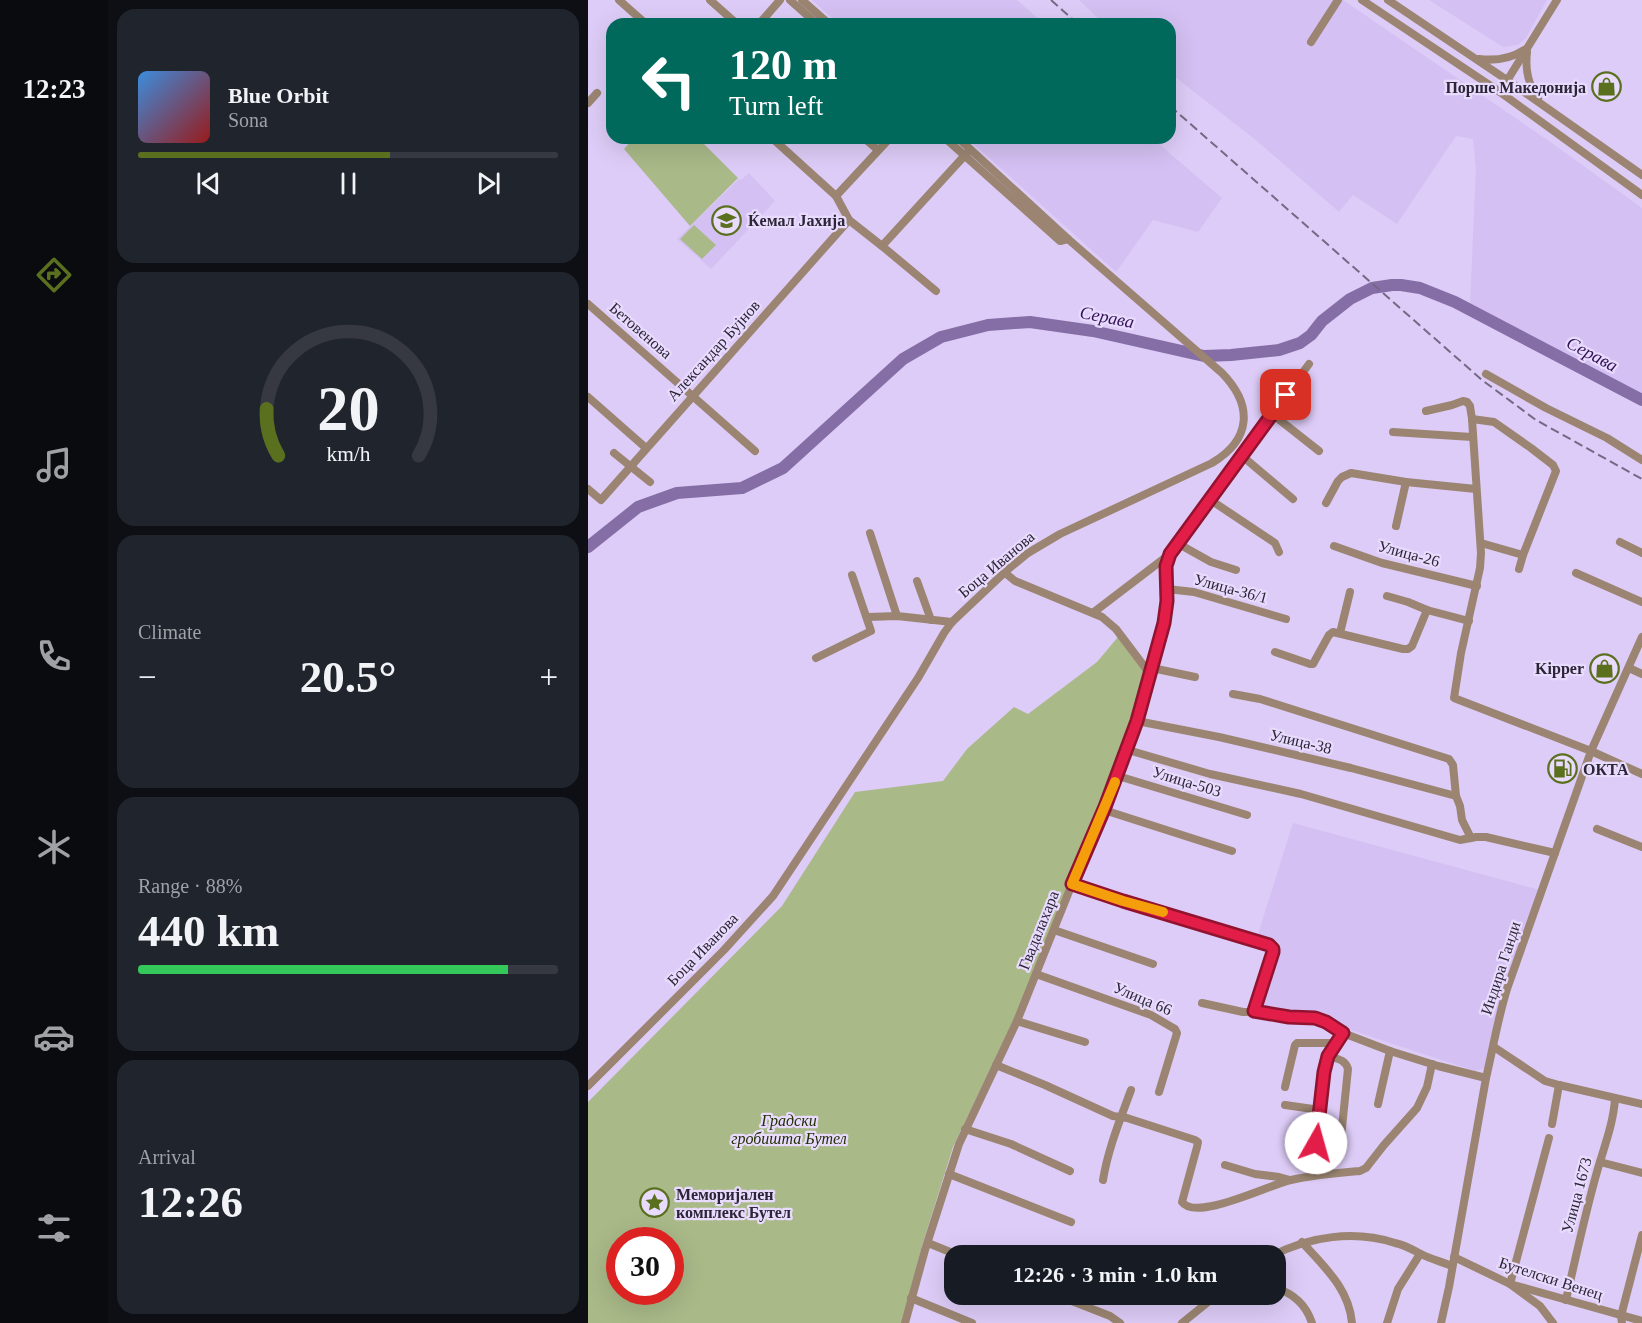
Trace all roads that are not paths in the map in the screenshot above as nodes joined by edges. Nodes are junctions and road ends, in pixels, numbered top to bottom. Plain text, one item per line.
1 (619, 0) edge
2 (710, 0) edge
3 (780, 0) edge
4 (790, 0) edge
5 (802, 0) edge
6 (1338, 0) edge
7 (1362, 0) edge
8 (1388, 0) edge
9 (1557, 0) edge
10 (639, 18) edge
11 (730, 18) edge
12 (764, 18) edge
13 (810, 18) edge
14 (822, 18) edge
15 (1311, 42) dead end
16 (1527, 48) junction
17 (1476, 59) junction
18 (1508, 80) junction
19 (1500, 92) junction
20 (597, 93) dead end
21 (1540, 102) junction
22 (588, 104) edge
23 (779, 144) edge
24 (871, 144) edge
25 (884, 144) edge
26 (954, 144) edge
27 (962, 144) edge
28 (878, 150) junction
29 (968, 153) junction
30 (1642, 175) edge
31 (1642, 195) edge
32 (836, 196) junction
33 (849, 220) junction
34 (882, 246) junction
35 (936, 291) dead end
36 (588, 304) edge
37 (1310, 364) dead end
38 (1486, 374) dead end
39 (693, 396) junction
40 (588, 397) edge
41 (1426, 411) dead end
42 (1272, 414) junction
43 (1472, 419) junction
44 (1393, 432) dead end
45 (1239, 435) junction
46 (1472, 437) junction
47 (646, 448) junction
48 (755, 451) dead end
49 (1244, 452) junction
50 (1319, 452) dead end
51 (614, 453) dead end
52 (1642, 460) edge
53 (631, 466) junction
54 (650, 482) dead end
55 (1406, 482) junction
56 (588, 489) edge
57 (1476, 489) junction
58 (1293, 498) dead end
59 (1209, 499) junction
60 (1326, 503) dead end
61 (1396, 526) dead end
62 (870, 533) dead end
63 (1620, 542) dead end
64 (1177, 543) junction
65 (1481, 543) junction
66 (1334, 546) dead end
67 (1280, 552) dead end
68 (1642, 553) edge
69 (1170, 554) junction
70 (1523, 555) junction
71 (1519, 569) dead end
72 (1236, 570) dead end
73 (1004, 572) junction
74 (1576, 573) dead end
75 (852, 575) dead end
76 (916, 580) dead end
77 (1477, 586) junction
78 (1167, 589) junction
79 (1350, 592) dead end
80 (1387, 596) dead end
81 (1642, 602) edge
82 (1427, 610) junction
83 (1094, 612) junction
84 (897, 616) junction
85 (868, 617) junction
86 (931, 620) junction
87 (1286, 620) dead end
88 (1468, 621) junction
89 (952, 622) junction
90 (1340, 633) junction
91 (1642, 637) edge
92 (1275, 652) dead end
93 (816, 658) dead end
94 (1629, 668) junction
95 (1151, 671) junction
96 (1642, 674) edge
97 (1195, 677) dead end
98 (1233, 694) dead end
99 (1137, 721) junction
100 (1128, 750) junction
101 (1591, 752) junction
102 (1642, 774) edge
103 (1118, 776) junction
104 (1456, 796) junction
105 (1104, 810) junction
106 (1247, 815) dead end
107 (1597, 829) dead end
108 (1471, 838) junction
109 (1642, 847) edge
110 (1232, 850) dead end
111 (1555, 853) junction
112 (1072, 884) junction
113 (1054, 930) junction
114 (1153, 964) dead end
115 (1036, 974) junction
116 (1202, 1003) dead end
117 (1254, 1011) junction
118 (1017, 1022) junction
119 (1343, 1033) junction
120 (1084, 1042) dead end
121 (1335, 1043) junction
122 (1494, 1047) junction
123 (1390, 1051) junction
124 (1328, 1056) junction
125 (1432, 1064) junction
126 (996, 1065) junction
127 (1486, 1078) junction
128 (1559, 1085) junction
129 (588, 1086) edge
130 (1285, 1087) dead end
131 (1131, 1090) dead end
132 (1159, 1092) dead end
133 (1615, 1099) junction
134 (1378, 1104) dead end
135 (1642, 1104) edge
136 (1285, 1105) dead end
137 (1320, 1110) junction
138 (1120, 1118) junction
139 (1552, 1124) dead end
140 (965, 1130) junction
141 (1341, 1137) dead end
142 (1549, 1138) dead end
143 (1314, 1160) dead end
144 (1600, 1162) junction
145 (1225, 1165) dead end
146 (1070, 1171) dead end
147 (1642, 1173) edge
148 (949, 1174) junction
149 (1103, 1180) dead end
150 (1290, 1180) junction
151 (1071, 1222) dead end
152 (1642, 1235) edge
153 (1302, 1242) junction
154 (928, 1243) junction
155 (1286, 1248) edge
156 (944, 1250) edge
157 (1420, 1254) junction
158 (1453, 1262) junction
159 (1510, 1284) junction
160 (1286, 1291) edge
161 (911, 1298) junction
162 (1566, 1300) junction
163 (1082, 1305) edge
164 (1205, 1305) edge
165 (1621, 1319) edge
166 (1642, 1321) edge
167 (1186, 1322) edge
168 (905, 1323) edge
169 (972, 1323) edge
170 (1120, 1323) edge
171 (1312, 1323) edge
172 (1352, 1323) edge
173 (1387, 1323) edge
174 (1441, 1323) edge
175 (1553, 1323) edge

1 - 10 street
2 - 11 street
3 - 12 street
4 - 13 street
5 - 14 street
6 - 15 street
7 - 19 street
8 - 17 street
9 - 16 street
16 - 17 street
16 - 18 street
16 - 21 street
17 - 18 street
18 - 19 street
18 - 21 street
19 - 31 street
20 - 22 street
21 - 30 street
23 - 32 street
24 - 28 street
25 - 28 street
26 - 29 street
27 - 29 street
28 - 32 street
29 - 34 street
29 - 45 street
32 - 33 street
33 - 34 street
33 - 39 street, Александар Бујнов
34 - 35 street
36 - 39 street, Бетовенова
37 - 42 street, Гвадалахара
38 - 52 street
39 - 47 street, Александар Бујнов
39 - 48 street, Бетовенова
40 - 47 street
41 - 43 street
42 - 49 street, Гвадалахара
42 - 50 street
43 - 46 street
43 - 70 street
44 - 46 street
45 - 49 street
45 - 73 street, Боца Иванова
46 - 57 street
47 - 53 street, Александар Бујнов
49 - 58 street
49 - 59 street, Гвадалахара
51 - 53 street
53 - 54 street
53 - 56 street, Александар Бујнов
55 - 57 street
55 - 60 street
55 - 61 street
57 - 65 street
59 - 64 street, Гвадалахара
59 - 67 street
62 - 84 street
63 - 68 street
64 - 69 street, Гвадалахара
64 - 72 street
65 - 70 street
65 - 77 street
66 - 77 street, Улица-26
69 - 78 street, Гвадалахара
69 - 83 street
70 - 71 street
73 - 83 street
73 - 89 street, Боца Иванова
74 - 81 street
75 - 85 street
76 - 86 street
77 - 88 street
78 - 87 street, Улица-36/1
78 - 95 street, Гвадалахара
79 - 90 street
80 - 82 street
82 - 88 street
82 - 90 street
83 - 95 street
84 - 85 street
84 - 86 street
85 - 93 street
86 - 89 street
88 - 101 street
89 - 129 street, Боца Иванова
90 - 92 street
91 - 94 street, Индира Ганди
94 - 96 street
94 - 101 street, Индира Ганди
95 - 97 street
95 - 99 street, Гвадалахара
98 - 104 street
99 - 100 street, Гвадалахара
99 - 104 street, Улица-38
100 - 103 street, Гвадалахара
100 - 108 street
101 - 102 street
101 - 111 street, Индира Ганди
103 - 105 street, Гвадалахара
103 - 106 street, Улица-503
104 - 108 street
105 - 110 street
105 - 112 street, Гвадалахара
107 - 109 street
108 - 111 street
111 - 122 street, Индира Ганди
112 - 113 street, Гвадалахара
112 - 117 street
113 - 114 street
113 - 115 street, Гвадалахара
115 - 118 street, Гвадалахара
115 - 132 street, Улица 66
116 - 117 street
117 - 119 street
118 - 120 street
118 - 126 street, Гвадалахара
119 - 121 street
119 - 123 street
121 - 124 street
121 - 130 street
122 - 127 street, Индира Ганди
122 - 128 street
123 - 125 street
123 - 134 street
124 - 137 street
124 - 141 street
125 - 127 street
125 - 150 street
126 - 138 street
126 - 140 street, Гвадалахара
127 - 158 street, Индира Ганди
128 - 133 street
128 - 139 street
131 - 138 street
133 - 135 street
133 - 144 street, Улица 1673
136 - 137 street
137 - 143 street
138 - 149 street
138 - 150 street
140 - 146 street
140 - 148 street, Гвадалахара
142 - 159 street
144 - 147 street
144 - 162 street, Улица 1673
145 - 150 street
148 - 151 street
148 - 154 street, Гвадалахара
152 - 165 street
153 - 155 street, Бутелски Венец
153 - 157 street, Бутелски Венец
153 - 172 street
154 - 156 street
154 - 161 street, Гвадалахара
157 - 158 street, Бутелски Венец
157 - 173 street
158 - 159 street, Бутелски Венец
158 - 174 street, Индира Ганди
159 - 162 street, Бутелски Венец
159 - 175 street
160 - 171 street
161 - 168 street, Гвадалахара
161 - 169 street
162 - 165 street, Бутелски Венец
163 - 170 street
164 - 167 street
165 - 166 street, Бутелски Венец

